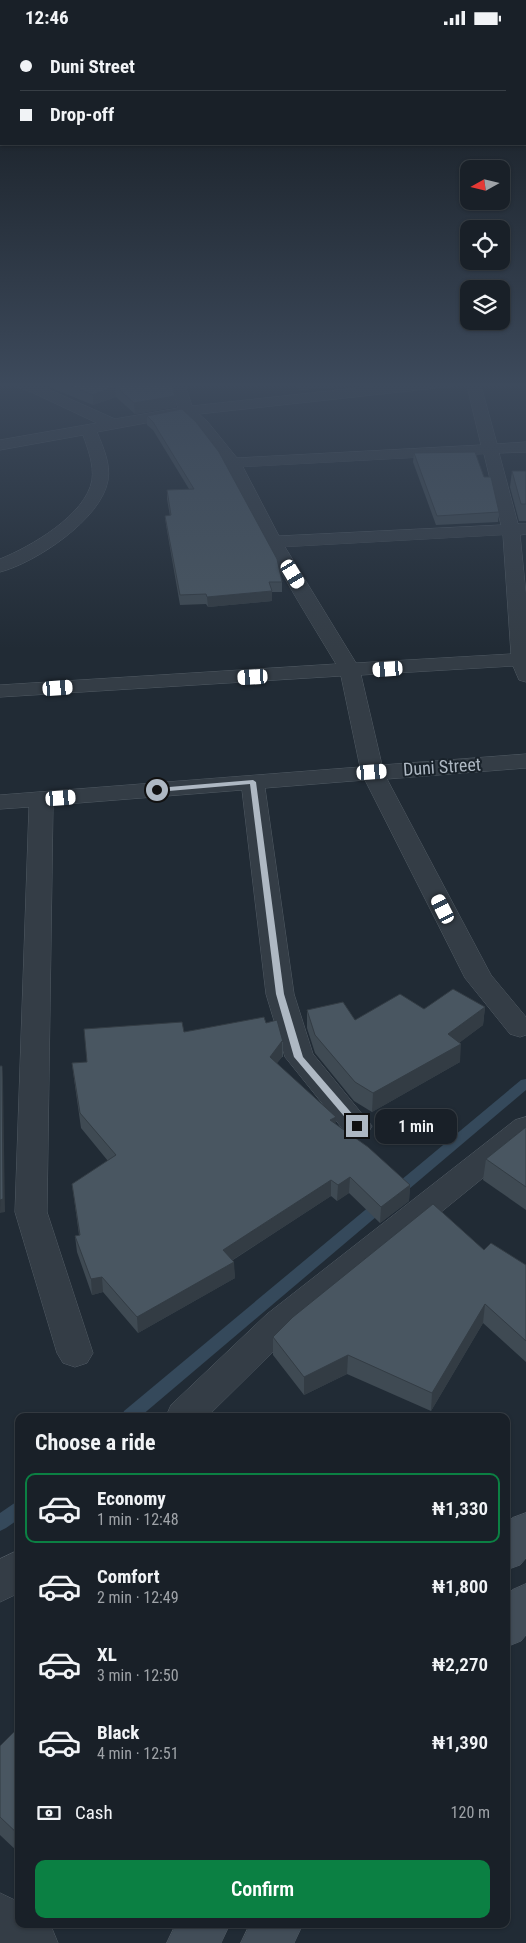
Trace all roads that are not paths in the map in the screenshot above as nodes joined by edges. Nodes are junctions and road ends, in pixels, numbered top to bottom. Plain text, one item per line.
1 (100, 471) edge
2 (237, 471) edge
3 (499, 471) edge
4 (518, 529) edge
5 (273, 542) junction
6 (0, 565) edge
7 (524, 665) edge
8 (350, 671) junction
9 (0, 691) edge
10 (526, 761) edge
11 (372, 772) junction
12 (253, 782) junction
13 (42, 799) junction
14 (0, 802) edge
15 (520, 1027) dead end
16 (357, 1126) dead end
17 (526, 1127) edge
18 (75, 1353) dead end
19 (187, 1413) edge
20 (526, 1530) edge
21 (510, 1548) edge
22 (15, 1571) edge
23 (0, 1584) edge
24 (526, 1603) edge
25 (510, 1623) edge
26 (0, 1917) edge
27 (203, 1928) edge
28 (276, 1928) edge
29 (34, 1943) edge
30 (191, 1943) edge
31 (265, 1943) edge

1 - 6 street
2 - 5 street
3 - 4 street
4 - 5 street
4 - 7 street
5 - 8 street
7 - 8 street
8 - 9 street
8 - 11 street
10 - 11 street, Duni Street
11 - 12 street, Duni Street
11 - 15 street
12 - 13 street, Duni Street
12 - 16 street
13 - 14 street, Duni Street
13 - 18 street
17 - 19 street
20 - 21 main road
22 - 23 street
24 - 25 main road
26 - 29 street
27 - 30 main road
28 - 31 main road

